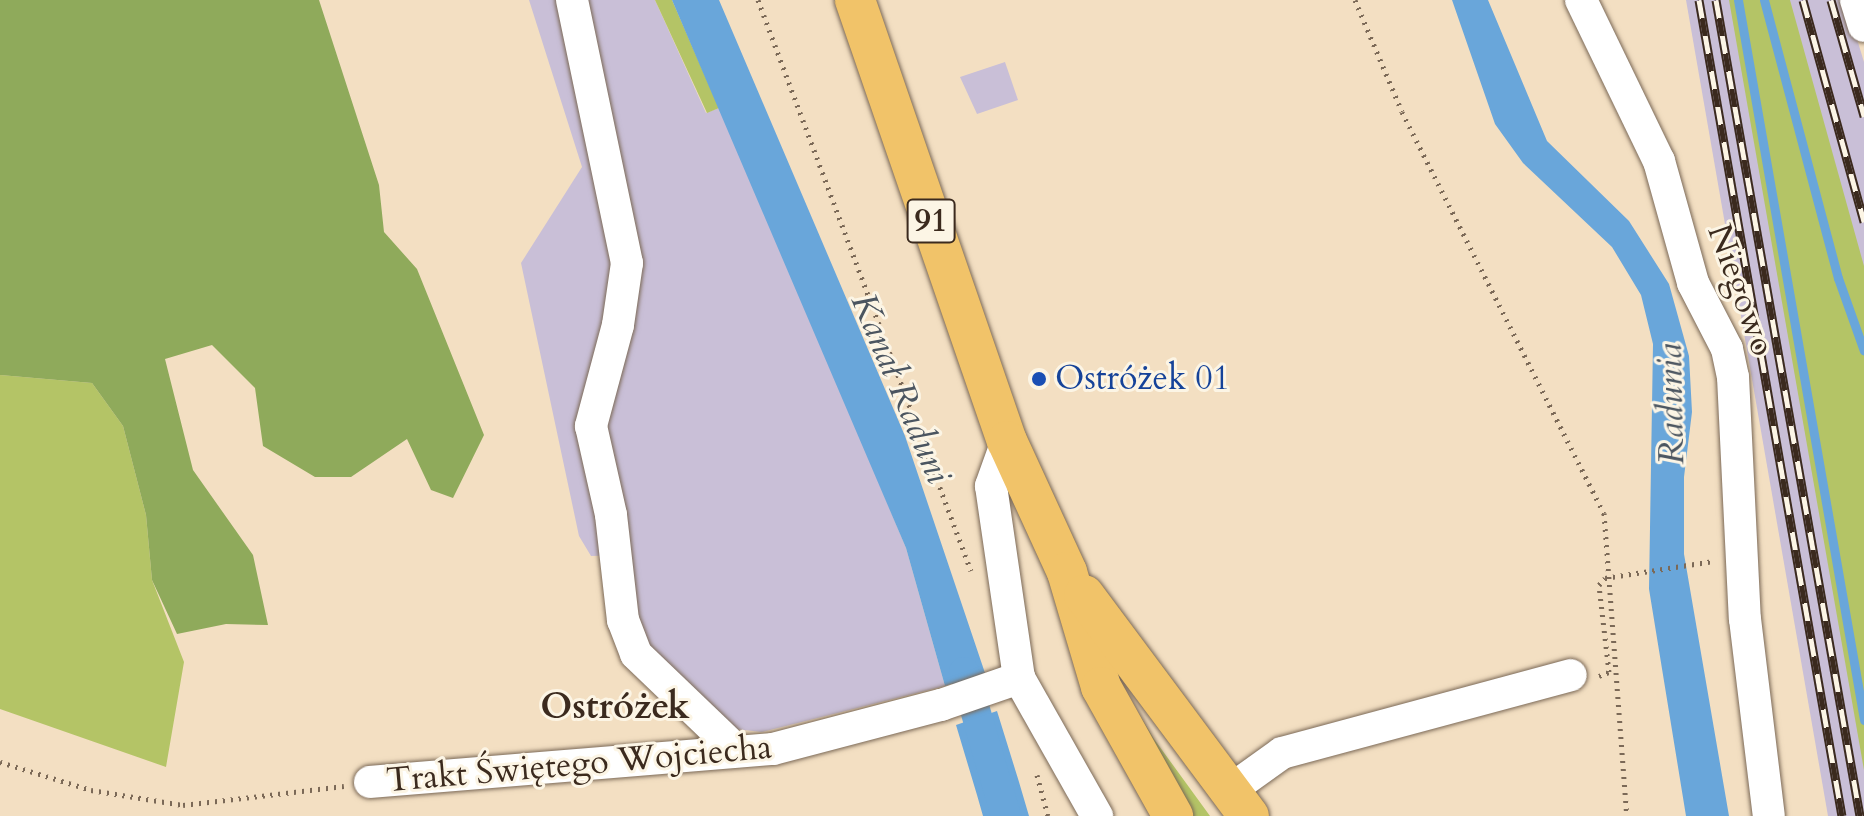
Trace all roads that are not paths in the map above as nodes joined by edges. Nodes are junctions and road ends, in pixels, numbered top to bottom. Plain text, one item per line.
1 (572, 0) edge
2 (855, 0) edge
3 (1581, 0) edge
4 (1856, 0) edge
5 (1864, 26) edge
6 (1007, 441) junction
7 (1067, 572) junction
8 (1571, 675) road end
9 (1008, 682) junction
10 (737, 751) junction
11 (370, 782) road end
12 (1239, 804) edge
13 (1160, 807) edge
14 (1097, 816) edge
15 (1769, 816) edge

1 - 10 street
2 - 6 main road, 91
3 - 15 street, Niegowo
4 - 5 street
6 - 7 main road, 91
6 - 9 street
7 - 12 main road, 91
7 - 13 main road, 91
8 - 12 street
9 - 10 street, Trakt Świętego Wojciecha
9 - 14 street
10 - 11 street, Trakt Świętego Wojciecha

